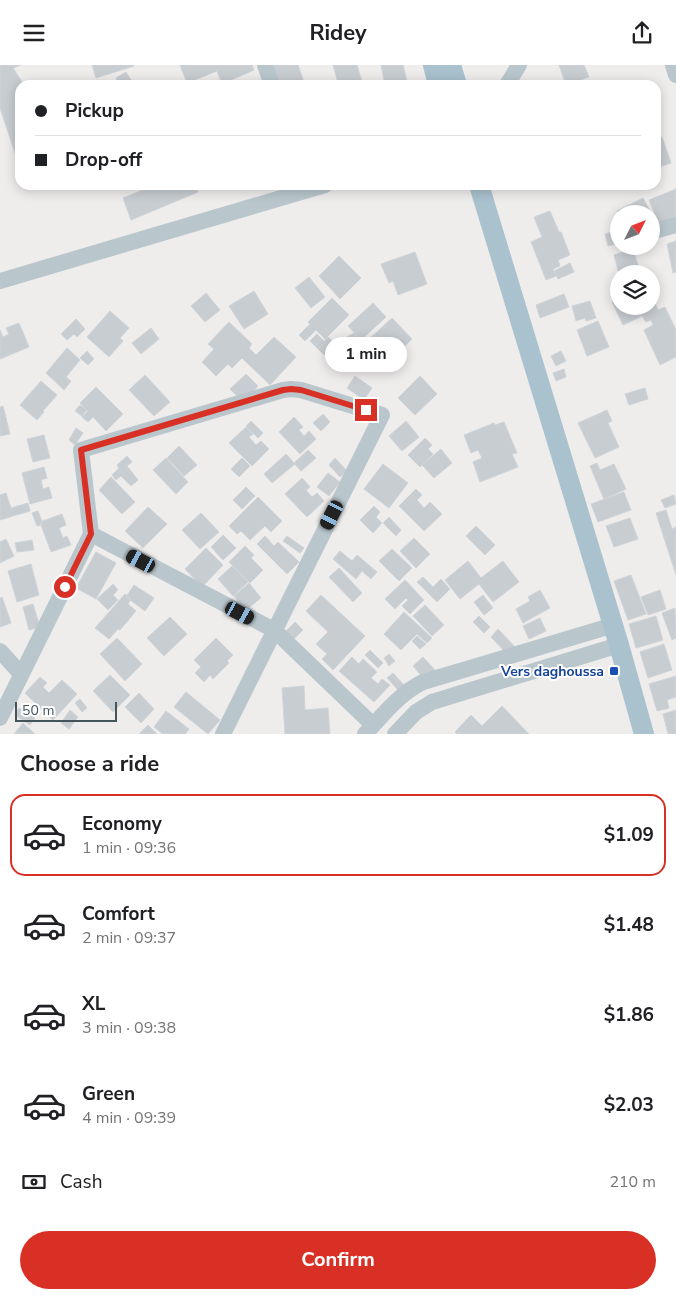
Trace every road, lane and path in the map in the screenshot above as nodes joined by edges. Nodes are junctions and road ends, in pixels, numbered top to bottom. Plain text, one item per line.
1 (265, 65) edge
2 (433, 65) edge
3 (451, 65) edge
4 (519, 65) edge
5 (673, 65) edge
6 (676, 75) edge
7 (270, 80) edge
8 (437, 80) edge
9 (456, 80) edge
10 (510, 80) edge
11 (297, 190) edge
12 (481, 190) edge
13 (676, 225) edge
14 (660, 229) edge
15 (0, 281) edge
16 (91, 534) junction
17 (614, 625) junction
18 (274, 630) junction
19 (620, 645) junction
20 (0, 651) edge
21 (21, 674) junction
22 (0, 718) edge
23 (369, 729) edge
24 (223, 734) edge
25 (395, 734) edge
26 (644, 734) edge

1 - 7 street
2 - 8 main road
3 - 9 main road
4 - 10 street
5 - 6 street
11 - 15 street
12 - 17 main road
13 - 14 street
16 - 18 street
16 - 18 street
16 - 21 street
17 - 19 main road
17 - 23 street
18 - 23 street
18 - 24 street
19 - 25 street
19 - 26 main road
20 - 21 street
21 - 22 street

